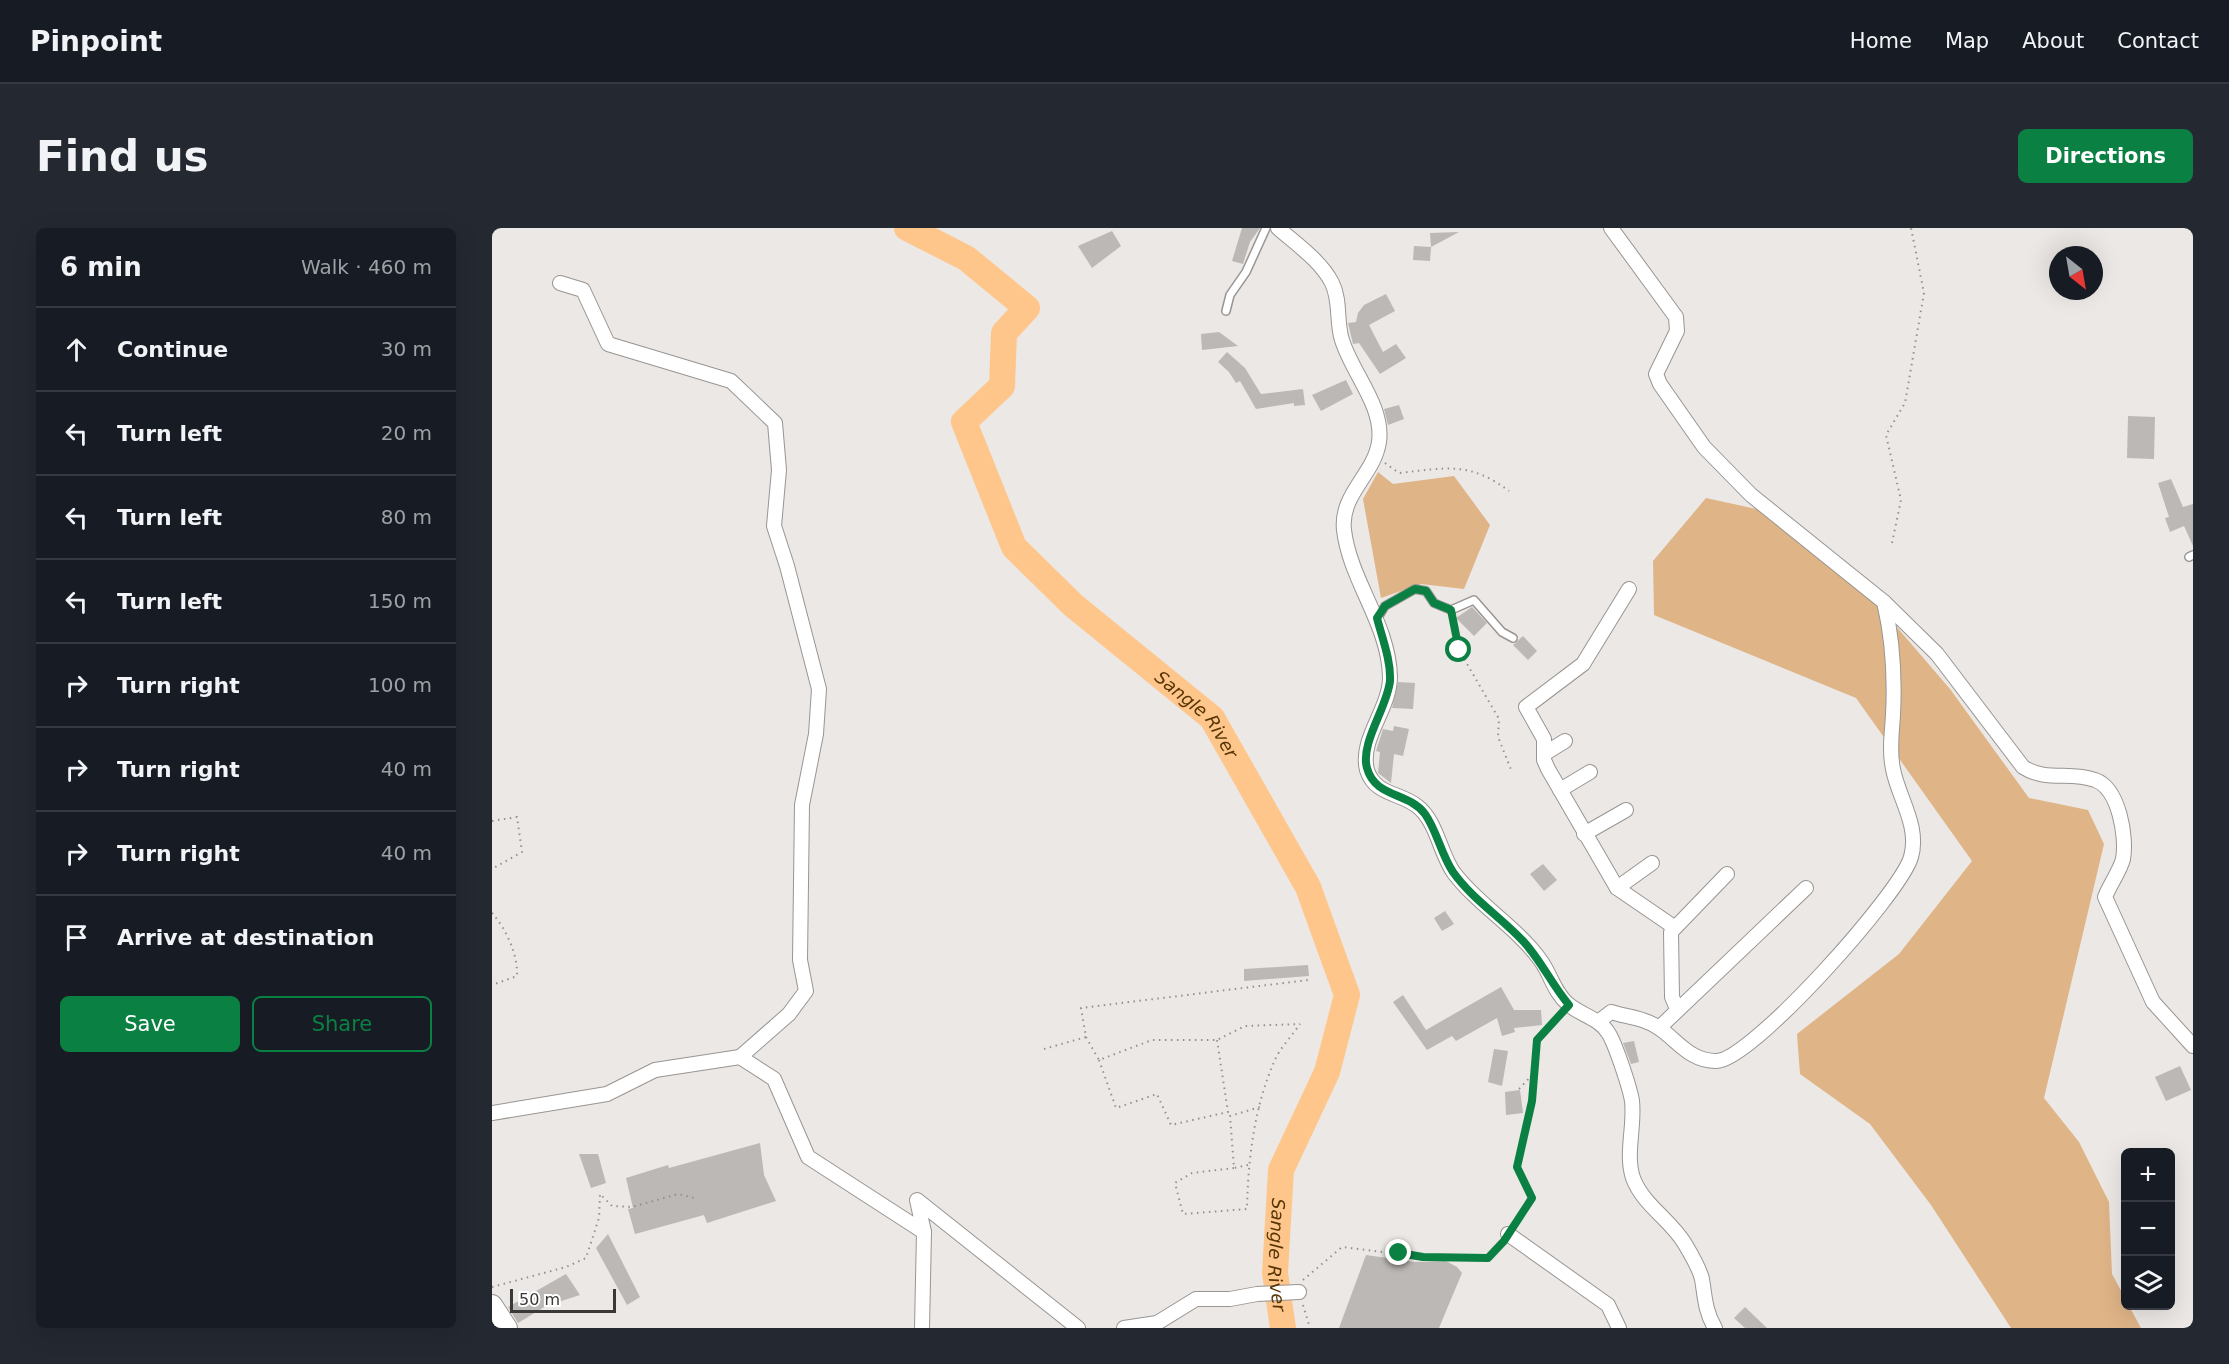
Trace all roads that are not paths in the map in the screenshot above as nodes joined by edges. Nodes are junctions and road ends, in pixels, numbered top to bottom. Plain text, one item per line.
1 (1266, 228) edge
2 (1278, 228) edge
3 (1611, 228) edge
4 (560, 283) dead end
5 (1226, 311) dead end
6 (1629, 589) dead end
7 (1884, 602) junction
8 (1377, 618) junction
9 (1513, 638) dead end
10 (1565, 741) dead end
11 (1544, 754) junction
12 (1590, 772) dead end
13 (1560, 790) junction
14 (1626, 810) dead end
15 (1584, 834) junction
16 (1652, 863) dead end
17 (1727, 874) dead end
18 (1617, 888) junction
19 (1806, 888) dead end
20 (1674, 927) junction
21 (1677, 1009) junction
22 (1598, 1023) junction
23 (1659, 1028) junction
24 (2193, 1046) edge
25 (740, 1057) junction
26 (492, 1113) edge
27 (924, 1232) junction
28 (1508, 1234) road end
29 (1293, 1292) road end
30 (492, 1305) edge
31 (507, 1328) edge
32 (922, 1328) edge
33 (1078, 1328) edge
34 (1124, 1328) edge
35 (1619, 1328) edge
36 (1715, 1328) edge

1 - 5 lane
2 - 8 street
3 - 7 street
4 - 25 street
6 - 11 street
7 - 23 street
7 - 24 street
8 - 9 lane
8 - 22 street
10 - 11 street
11 - 13 street
12 - 13 street
13 - 15 street
14 - 15 street
15 - 18 street
16 - 18 street
17 - 20 street
18 - 20 street
19 - 21 street
20 - 21 street
21 - 23 street
22 - 23 street
22 - 36 street
25 - 26 street
25 - 27 street
27 - 32 street
27 - 33 street
28 - 35 street
29 - 34 street
30 - 31 street

